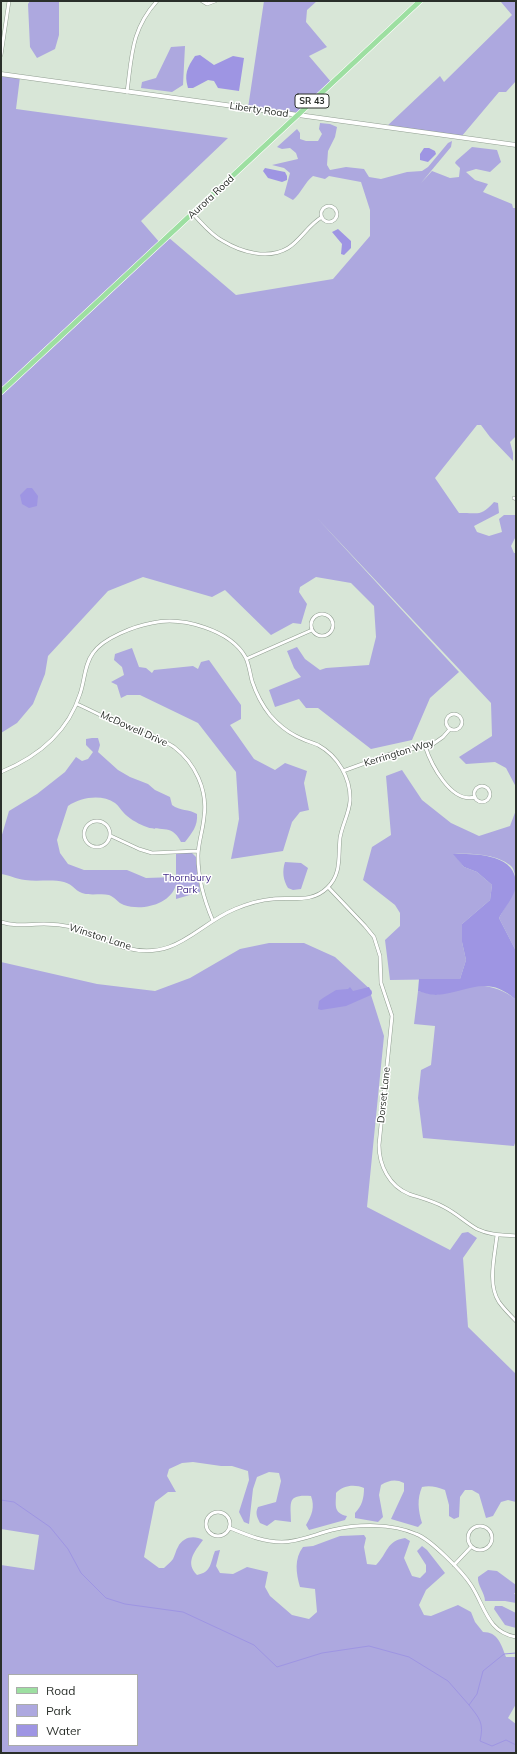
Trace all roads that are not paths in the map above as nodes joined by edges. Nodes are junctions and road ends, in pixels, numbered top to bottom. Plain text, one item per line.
1 (9, 1) edge
2 (157, 1) edge
3 (202, 1) edge
4 (215, 1) edge
5 (420, 1) edge
6 (1, 55) edge
7 (1, 74) edge
8 (127, 92) junction
9 (298, 115) junction
10 (516, 145) edge
11 (193, 214) junction
12 (322, 217) junction
13 (1, 392) edge
14 (312, 630) junction
15 (246, 659) junction
16 (77, 704) junction
17 (450, 730) junction
18 (425, 746) junction
19 (1, 772) edge
20 (343, 772) junction
21 (475, 797) junction
22 (111, 836) junction
23 (198, 851) junction
24 (328, 888) junction
25 (213, 921) junction
26 (1, 922) edge
27 (497, 1235) junction
28 (516, 1236) edge
29 (516, 1321) edge
30 (230, 1528) junction
31 (471, 1547) junction
32 (454, 1565) junction
33 (516, 1637) edge

1 - 6 street
2 - 8 street
3 - 4 street
5 - 9 main road, Aurora Road / SR 43
7 - 8 street, Liberty Road
8 - 9 street, Liberty Road
9 - 10 street, Liberty Road
9 - 11 main road, Aurora Road / SR 43
11 - 12 street
11 - 13 main road, Aurora Road / SR 43
12 - 12 street
14 - 14 street
14 - 15 street
15 - 16 street
15 - 20 street
16 - 19 street
16 - 23 street, McDowell Drive
17 - 17 street, Kerrington Way
17 - 18 street, Kerrington Way
18 - 20 street, Kerrington Way
18 - 21 street
20 - 24 street
21 - 21 street
22 - 22 street
22 - 23 street
23 - 25 street, McDowell Drive
24 - 25 street, Winston Lane
24 - 27 street, Dorset Lane
25 - 26 street, Winston Lane
27 - 28 street, Dorset Lane
27 - 29 street
30 - 30 street
30 - 32 street
31 - 31 street
31 - 32 street
32 - 33 street

